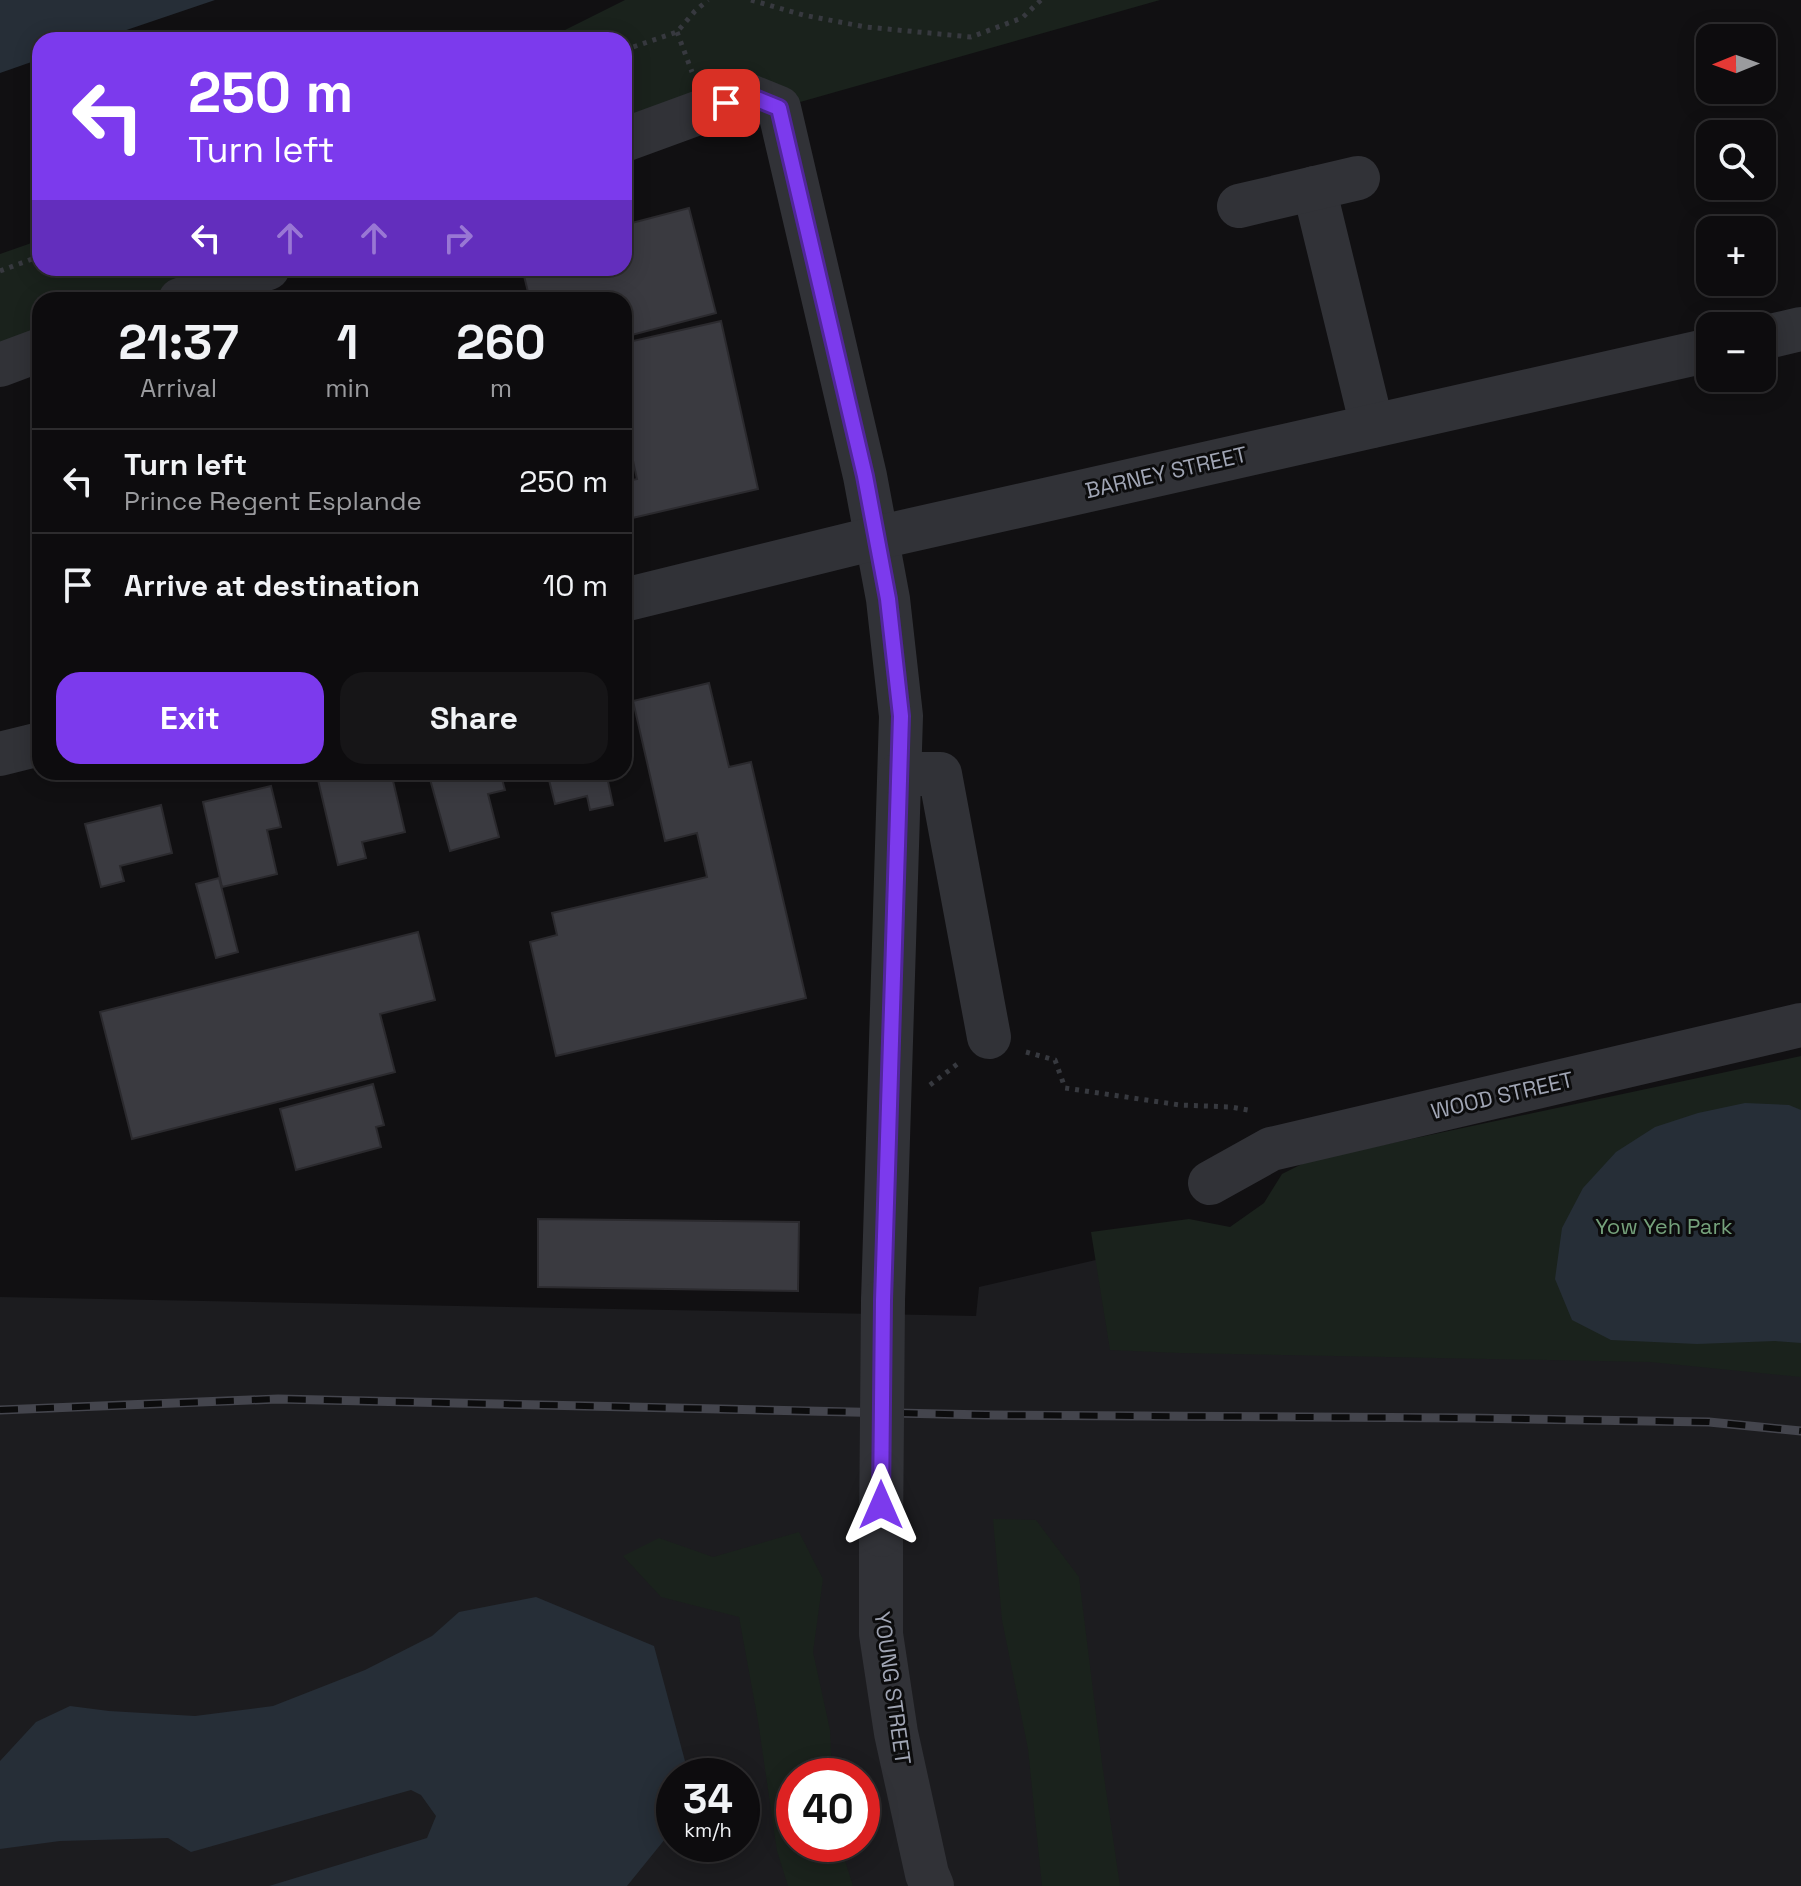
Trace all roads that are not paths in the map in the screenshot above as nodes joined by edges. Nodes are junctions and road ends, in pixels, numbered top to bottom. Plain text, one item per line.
1 (632, 137) edge
2 (1358, 178) dead end
3 (1314, 188) junction
4 (1239, 206) dead end
5 (246, 276) edge
6 (202, 292) edge
7 (1801, 329) edge
8 (1776, 335) edge
9 (32, 353) edge
10 (1696, 353) edge
11 (0, 365) edge
12 (1372, 426) junction
13 (876, 538) junction
14 (632, 598) edge
15 (32, 746) edge
16 (0, 754) edge
17 (900, 774) junction
18 (1801, 1025) edge
19 (989, 1037) road end
20 (1210, 1183) dead end
21 (932, 1886) edge

1 - 13 street, YOUNG STREET
2 - 3 street
3 - 4 street
3 - 12 street
5 - 6 street
7 - 8 street
9 - 11 street
10 - 12 street, BARNEY STREET
12 - 13 street, BARNEY STREET
13 - 14 street, BARNEY STREET
13 - 17 street, YOUNG STREET
15 - 16 street
17 - 19 street
17 - 21 street, YOUNG STREET, bridge
18 - 20 street, WOOD STREET

